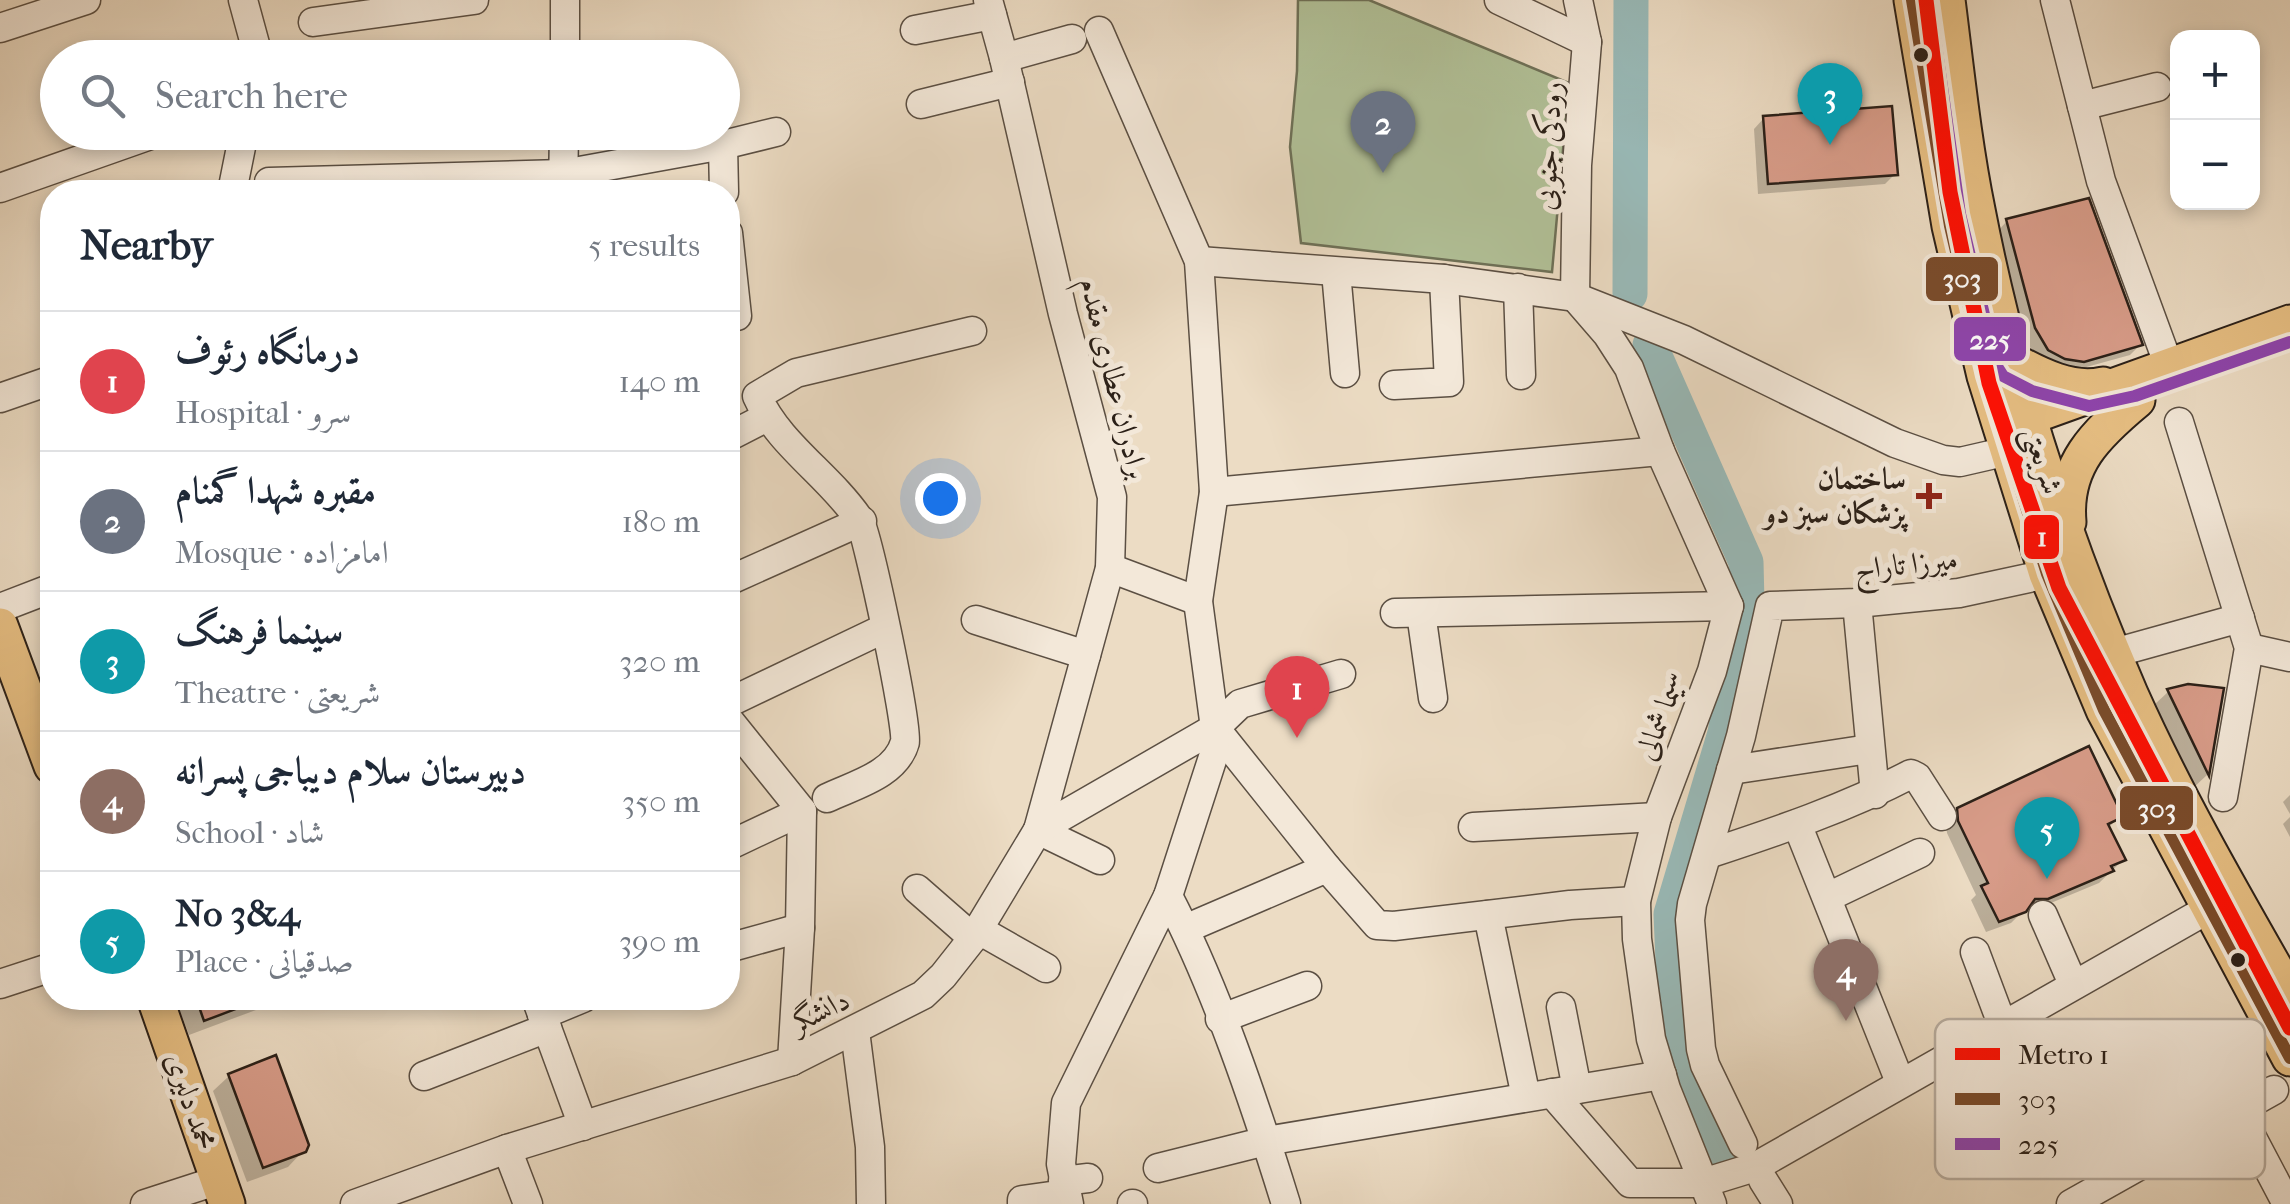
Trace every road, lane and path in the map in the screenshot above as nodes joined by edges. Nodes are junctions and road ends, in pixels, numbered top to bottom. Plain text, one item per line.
1 (86, 0) edge
2 (243, 0) edge
3 (474, 0) edge
4 (565, 0) edge
5 (1498, 0) edge
6 (1578, 0) edge
7 (1912, 0) edge
8 (1947, 0) edge
9 (2055, 0) edge
10 (990, 7) edge
11 (313, 22) dead end
12 (0, 28) edge
13 (915, 30) dead end
14 (1099, 31) dead end
15 (1072, 39) dead end
16 (254, 40) edge
17 (565, 40) edge
18 (1587, 42) junction
19 (1007, 70) junction
20 (2157, 87) dead end
21 (921, 104) dead end
22 (2082, 106) junction
23 (776, 132) dead end
24 (740, 138) edge
25 (108, 150) edge
26 (240, 150) edge
27 (564, 150) edge
28 (680, 150) edge
29 (708, 150) edge
30 (234, 180) edge
31 (563, 180) edge
32 (574, 180) edge
33 (719, 180) edge
34 (0, 188) edge
35 (1200, 261) junction
36 (1336, 272) junction
37 (1444, 279) junction
38 (1518, 288) junction
39 (1575, 297) junction
40 (2290, 323) edge
41 (972, 331) dead end
42 (2290, 347) edge
43 (2013, 361) junction
44 (2169, 366) junction
45 (1345, 374) dead end
46 (1521, 376) dead end
47 (40, 384) edge
48 (1394, 386) dead end
49 (2133, 390) junction
50 (0, 398) edge
51 (762, 407) junction
52 (2179, 422) dead end
53 (740, 426) edge
54 (2018, 434) junction
55 (1660, 451) junction
56 (1214, 492) junction
57 (862, 521) junction
58 (2070, 538) junction
59 (1110, 568) junction
60 (2047, 574) junction
61 (740, 576) edge
62 (40, 593) edge
63 (1198, 600) junction
64 (1857, 602) junction
65 (1729, 606) junction
66 (0, 608) edge
67 (2240, 618) junction
68 (976, 620) dead end
69 (0, 626) edge
70 (884, 628) junction
71 (2250, 648) junction
72 (2114, 654) junction
73 (1086, 655) junction
74 (2290, 657) edge
75 (8, 671) edge
76 (1341, 674) dead end
77 (740, 697) edge
78 (1433, 698) dead end
79 (40, 711) edge
80 (1216, 728) junction
81 (740, 731) edge
82 (1869, 750) junction
83 (1732, 770) junction
84 (1874, 794) junction
85 (2223, 797) dead end
86 (814, 804) junction
87 (1942, 816) dead end
88 (1656, 817) junction
89 (1797, 824) junction
90 (1473, 827) dead end
91 (1038, 830) junction
92 (740, 840) edge
93 (1708, 854) junction
94 (1920, 854) dead end
95 (1100, 860) dead end
96 (1327, 868) junction
97 (917, 889) dead end
98 (1168, 896) junction
99 (1828, 896) junction
100 (1636, 901) junction
101 (2222, 901) junction
102 (1488, 915) junction
103 (2042, 915) dead end
104 (800, 928) junction
105 (1185, 929) junction
106 (976, 934) junction
107 (740, 945) edge
108 (1976, 952) dead end
109 (1046, 968) dead end
110 (40, 971) edge
111 (0, 984) edge
112 (2073, 984) junction
113 (1307, 986) dead end
114 (2290, 995) edge
115 (1560, 1006) dead end
116 (143, 1010) edge
117 (159, 1010) edge
118 (542, 1013) edge
119 (1220, 1019) junction
120 (2000, 1019) edge
121 (2011, 1019) edge
122 (854, 1031) junction
123 (2290, 1058) edge
124 (792, 1061) junction
125 (1935, 1062) edge
126 (1662, 1074) junction
127 (424, 1076) dead end
128 (1900, 1082) junction
129 (2274, 1090) dead end
130 (1552, 1093) junction
131 (2265, 1095) edge
132 (583, 1126) junction
133 (1266, 1141) junction
134 (507, 1149) junction
135 (1754, 1163) junction
136 (1158, 1168) dead end
137 (2265, 1168) edge
138 (2115, 1179) edge
139 (1071, 1189) edge
140 (214, 1193) edge
141 (1708, 1194) edge
142 (2281, 1202) edge
143 (360, 1203) edge
144 (145, 1204) edge
145 (528, 1204) edge
146 (872, 1204) edge
147 (1022, 1204) edge
148 (1286, 1204) edge
149 (1778, 1204) edge
150 (2070, 1204) edge

1 - 12 street
2 - 16 street
3 - 11 street
4 - 17 street
5 - 18 street
6 - 18 street, رودکی جنوبی
7 - 54 main road, شریعتی
8 - 43 main road, شریعتی
9 - 22 street
10 - 13 street
10 - 19 street, برادران عطاری مقدم
14 - 35 street
15 - 19 street
18 - 39 street, رودکی جنوبی
19 - 21 street
19 - 59 street, برادران عطاری مقدم
20 - 22 street
22 - 44 street
23 - 24 street
25 - 34 street
26 - 30 street
27 - 31 street
28 - 32 street
29 - 33 street
35 - 36 street
35 - 56 street
36 - 37 street
36 - 45 street
37 - 38 street
37 - 48 street
38 - 39 street
38 - 46 street
39 - 54 street
39 - 55 street
40 - 44 main road
41 - 51 street
42 - 49 main road
43 - 49 main road
43 - 54 main road, شریعتی
44 - 49 main road
47 - 50 street
49 - 54 main road
49 - 58 main road
51 - 53 street
51 - 57 street
52 - 67 street
54 - 58 main road, شریعتی
54 - 60 main road, شریعتی
55 - 56 street
55 - 65 street
56 - 63 street
57 - 61 street
57 - 70 street
58 - 72 main road, شریعتی
59 - 63 street
59 - 73 street, برادران عطاری مقدم
60 - 64 street, میرزا تاراج
60 - 101 main road, شریعتی
62 - 66 street
63 - 80 street
64 - 82 street
64 - 83 street, میرزا تاراج
65 - 78 street
65 - 88 street, سیما شمالی
67 - 71 street
67 - 72 street
68 - 73 street
69 - 75 main road
70 - 77 street
70 - 86 street
71 - 74 street
71 - 85 street
72 - 101 main road, شریعتی
73 - 91 street, برادران عطاری مقدم
75 - 79 main road
76 - 80 street, دانشگر
80 - 91 street, دانشگر
80 - 96 street
80 - 98 street
81 - 86 street
82 - 83 street
82 - 84 street
83 - 93 street
84 - 87 street
84 - 89 street
86 - 92 street
86 - 104 street
88 - 90 street
88 - 100 street, سیما شمالی
89 - 93 street
89 - 99 street
91 - 95 street
91 - 106 street, دانشگر
93 - 135 street
94 - 99 street
96 - 102 street
96 - 105 street
97 - 106 street
98 - 105 street
98 - 139 street
99 - 128 street
100 - 102 street
100 - 126 street, سیما شمالی
101 - 112 street
101 - 114 main road, شریعتی
101 - 123 main road, شریعتی
102 - 130 street
103 - 112 street
104 - 107 street
104 - 124 street
105 - 119 street
106 - 109 street
106 - 122 street, دانشگر
108 - 120 street
110 - 111 street
112 - 121 street
113 - 119 street
115 - 130 street
116 - 140 main road, محمد دلیری
117 - 140 main road, محمد دلیری
118 - 127 street
118 - 132 street
119 - 133 street
122 - 124 street, دانشگر
122 - 146 street
124 - 132 street, دانشگر
125 - 128 street
126 - 130 street
126 - 141 street, سیما شمالی
128 - 135 street
129 - 131 street
130 - 133 street
130 - 141 street
132 - 134 street, دانشگر
133 - 136 street
133 - 148 street
134 - 143 street, دانشگر
134 - 145 street
135 - 141 street
135 - 149 street
137 - 142 street
138 - 150 street
139 - 147 street
140 - 144 street

